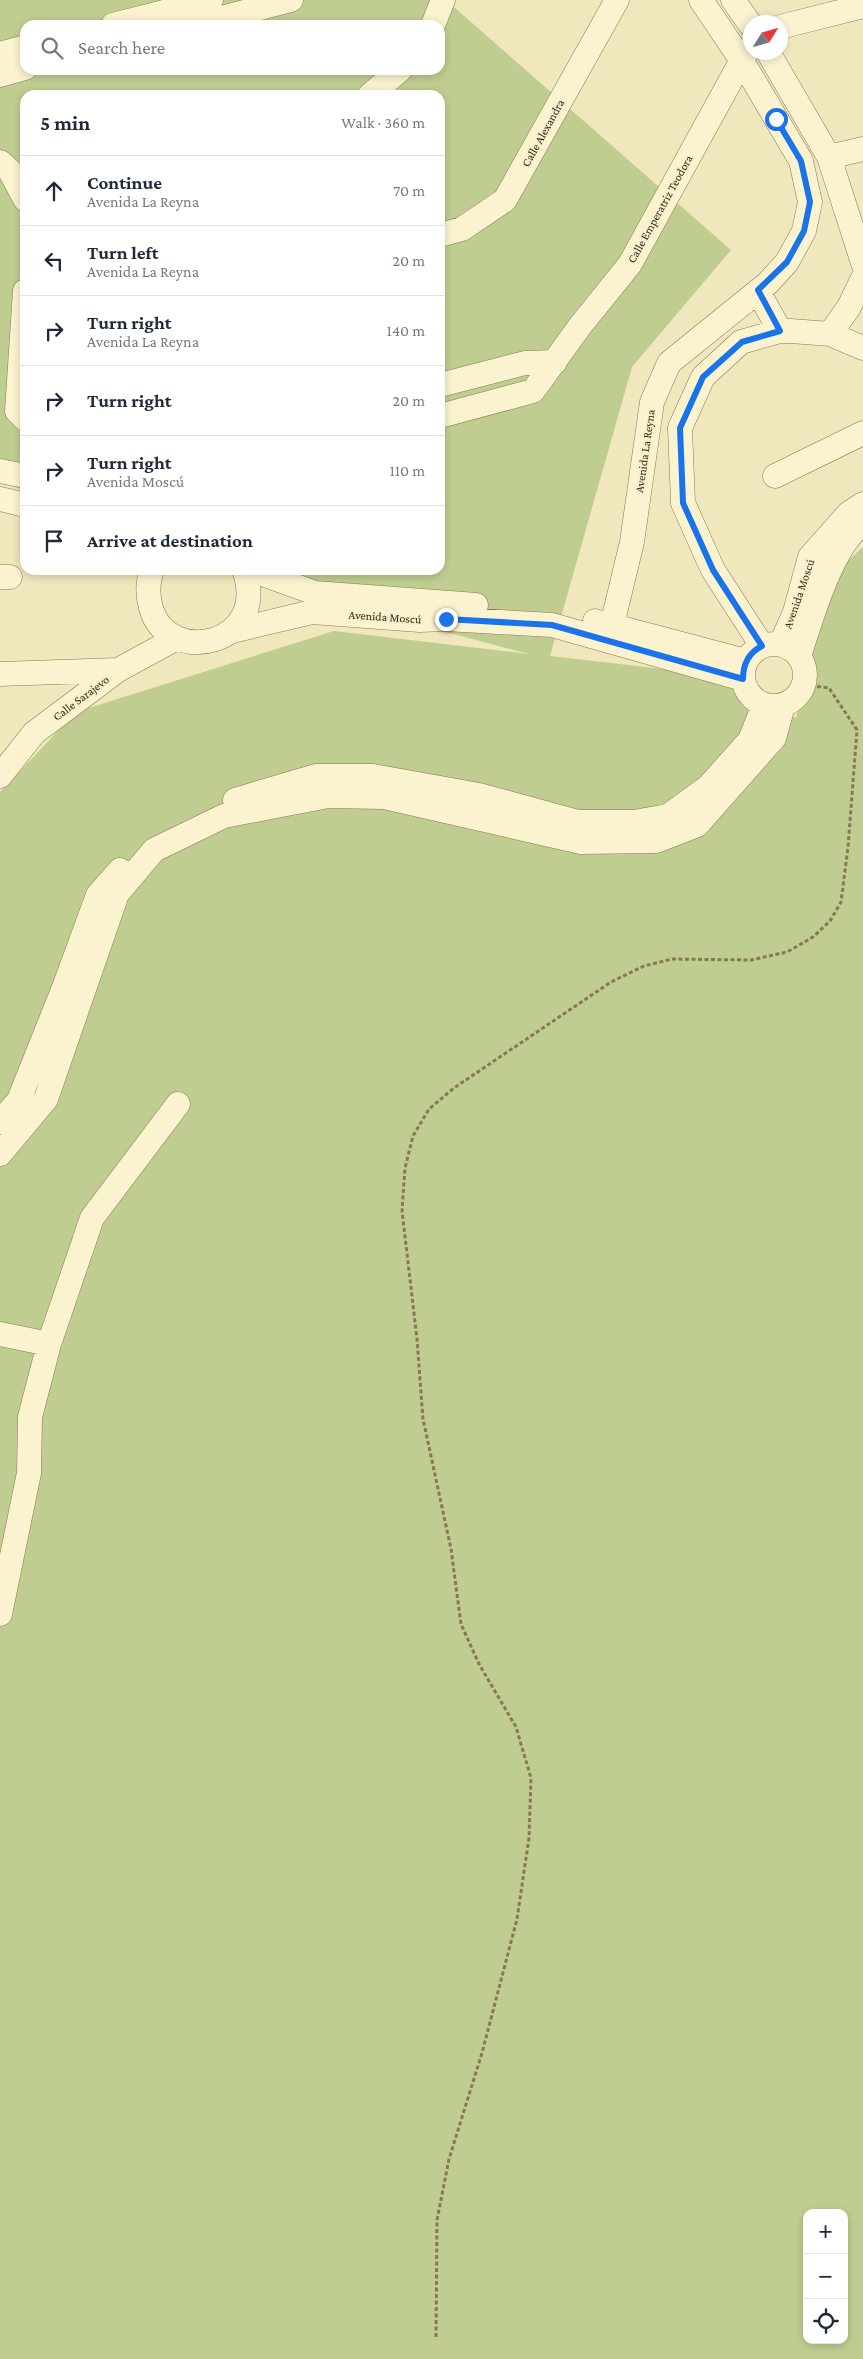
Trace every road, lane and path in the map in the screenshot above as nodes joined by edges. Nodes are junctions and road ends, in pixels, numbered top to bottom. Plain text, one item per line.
1 (292, 0) edge
2 (443, 0) edge
3 (617, 0) edge
4 (701, 0) edge
5 (733, 0) edge
6 (863, 6) edge
7 (199, 13) edge
8 (744, 15) edge
9 (149, 20) edge
10 (435, 20) edge
11 (788, 25) edge
12 (20, 48) edge
13 (743, 49) edge
14 (0, 54) edge
15 (743, 58) edge
16 (750, 60) edge
17 (773, 60) edge
18 (20, 69) edge
19 (0, 75) edge
20 (394, 75) edge
21 (376, 90) edge
22 (863, 149) edge
23 (829, 157) junction
24 (0, 162) edge
25 (20, 189) edge
26 (445, 234) edge
27 (863, 263) edge
28 (863, 278) edge
29 (758, 290) junction
30 (780, 331) junction
31 (830, 334) junction
32 (863, 348) edge
33 (555, 362) junction
34 (445, 384) edge
35 (445, 415) edge
36 (863, 433) edge
37 (647, 439) junction
38 (680, 440) junction
39 (0, 471) edge
40 (20, 475) edge
41 (774, 476) dead end
42 (0, 499) edge
43 (20, 504) edge
44 (863, 504) edge
45 (863, 524) edge
46 (145, 575) edge
47 (246, 575) edge
48 (261, 575) edge
49 (313, 602) junction
50 (445, 611) junction
51 (612, 624) junction
52 (232, 631) junction
53 (177, 638) junction
54 (766, 657) junction
55 (118, 670) junction
56 (0, 674) edge
57 (804, 684) junction
58 (773, 705) junction
59 (0, 776) edge
60 (81, 971) junction
61 (178, 1104) dead end
62 (0, 1122) edge
63 (0, 1154) edge
64 (0, 1334) edge
65 (49, 1344) junction
66 (0, 1614) edge
67 (436, 2337) dead end

1 - 7 street
2 - 10 street
3 - 26 street, Calle Alexandra
4 - 13 street, Avenida La Reyna
5 - 8 street
6 - 11 street
7 - 9 street
12 - 14 street
15 - 33 street, Calle Emperatriz Teodora
16 - 29 street, Avenida La Reyna
17 - 23 street
18 - 19 street
20 - 21 street
22 - 23 street
23 - 27 street
24 - 25 street
28 - 31 street
29 - 30 street
29 - 37 street, Avenida La Reyna
30 - 31 street
30 - 38 street
31 - 32 street
33 - 34 street
33 - 35 street, Calle Emperatriz Teodora
36 - 41 street
37 - 38 street
37 - 51 street, Avenida La Reyna
38 - 54 street
39 - 40 street
42 - 43 street
44 - 54 street, Avenida Moscú
45 - 54 street, Avenida Moscú
46 - 53 street
47 - 52 street
48 - 49 street, Avenida Moscú
49 - 50 street, Avenida Moscú
49 - 52 street, Avenida Moscú
50 - 51 street, Avenida Moscú
50 - 54 street, Avenida Moscú
51 - 54 street, Avenida Moscú
52 - 53 street, Avenida Moscú
53 - 55 street, Calle Sarajevo
54 - 57 street
54 - 58 street
55 - 56 street
55 - 59 street, Calle Sarajevo
57 - 58 street
57 - 67 path
58 - 60 street
60 - 62 street
60 - 63 street
61 - 65 street
64 - 65 street
65 - 66 street

